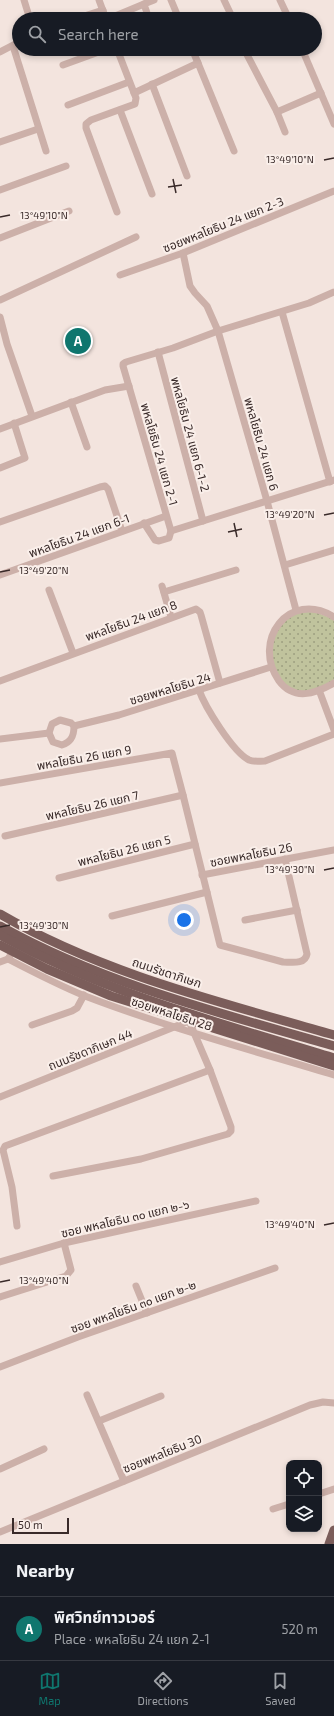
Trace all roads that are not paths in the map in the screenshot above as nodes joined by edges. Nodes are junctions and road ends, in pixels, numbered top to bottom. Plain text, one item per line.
1 (24, 0) edge
2 (99, 0) edge
3 (154, 0) edge
4 (171, 0) edge
5 (224, 0) edge
6 (280, 0) edge
7 (144, 4) junction
8 (103, 10) joint
9 (28, 12) edge
10 (97, 12) edge
11 (124, 12) edge
12 (147, 12) edge
13 (176, 12) edge
14 (230, 12) edge
15 (286, 12) edge
16 (12, 46) edge
17 (0, 52) edge
18 (19, 56) edge
19 (88, 56) edge
20 (120, 56) edge
21 (195, 56) edge
22 (248, 56) edge
23 (305, 56) edge
24 (198, 63) junction
25 (63, 65) dead end
26 (129, 82) junction
27 (152, 84) junction
28 (134, 93) junction
29 (322, 93) junction
30 (68, 105) dead end
31 (120, 110) junction
32 (277, 112) junction
33 (334, 124) edge
34 (38, 129) junction
35 (285, 132) dead end
36 (0, 142) edge
37 (46, 151) dead end
38 (234, 151) dead end
39 (66, 166) dead end
40 (187, 176) dead end
41 (0, 190) edge
42 (334, 191) edge
43 (152, 194) dead end
44 (69, 210) dead end
45 (116, 212) dead end
46 (136, 237) dead end
47 (0, 238) edge
48 (183, 253) junction
49 (120, 275) dead end
50 (334, 292) edge
51 (0, 300) edge
52 (282, 312) junction
53 (0, 317) edge
54 (218, 331) junction
55 (158, 352) junction
56 (129, 386) junction
57 (71, 402) junction
58 (32, 416) junction
59 (14, 423) junction
60 (0, 429) edge
61 (87, 447) dead end
62 (0, 468) edge
63 (332, 481) edge
64 (268, 501) junction
65 (166, 516) junction
66 (203, 521) junction
67 (0, 522) edge
68 (144, 523) junction
69 (171, 529) junction
70 (122, 531) junction
71 (334, 550) edge
72 (285, 565) junction
73 (236, 570) dead end
74 (0, 575) edge
75 (49, 590) dead end
76 (296, 610) junction
77 (171, 617) junction
78 (334, 617) edge
79 (73, 653) junction
80 (271, 667) junction
81 (0, 681) edge
82 (220, 683) junction
83 (334, 683) edge
84 (199, 690) junction
85 (319, 690) junction
86 (74, 726) junction
87 (334, 730) edge
88 (49, 733) junction
89 (334, 734) edge
90 (0, 739) edge
91 (172, 753) joint
92 (0, 783) edge
93 (183, 795) junction
94 (5, 836) dead end
95 (195, 844) junction
96 (334, 850) edge
97 (285, 859) junction
98 (202, 875) junction
99 (59, 878) dead end
100 (207, 892) junction
101 (297, 910) junction
102 (0, 914) edge
103 (112, 916) dead end
104 (245, 920) dead end
105 (0, 926) edge
106 (0, 935) edge
107 (0, 945) edge
108 (10, 956) junction
109 (0, 962) edge
110 (84, 995) junction
111 (189, 1021) junction
112 (32, 1026) dead end
113 (176, 1027) junction
114 (195, 1033) junction
115 (334, 1035) edge
116 (334, 1046) edge
117 (334, 1058) edge
118 (334, 1066) edge
119 (210, 1070) junction
120 (334, 1074) edge
121 (0, 1097) edge
122 (53, 1176) dead end
123 (256, 1200) dead end
124 (17, 1226) dead end
125 (64, 1243) junction
126 (0, 1262) edge
127 (274, 1268) dead end
128 (136, 1286) dead end
129 (0, 1297) edge
130 (147, 1313) junction
131 (0, 1367) edge
132 (87, 1395) dead end
133 (161, 1396) dead end
134 (334, 1403) edge
135 (99, 1421) junction
136 (44, 1449) dead end
137 (0, 1469) edge
138 (124, 1481) junction
139 (334, 1490) edge
140 (322, 1493) edge
141 (286, 1505) edge
142 (274, 1509) dead end
143 (334, 1530) edge
144 (0, 1532) edge
145 (329, 1544) edge

1 - 9 street
2 - 8 street
3 - 7 street
4 - 13 street
5 - 14 street
6 - 15 street
7 - 11 street
7 - 12 street
8 - 10 street
16 - 17 street
18 - 34 street
19 - 25 street
20 - 26 street
21 - 24 street
22 - 32 street
23 - 29 street
24 - 27 street
24 - 38 street
26 - 28 street
26 - 30 street
27 - 28 street
27 - 40 street
28 - 31 street
29 - 32 street
29 - 33 street
31 - 43 street
31 - 45 street
32 - 35 street
34 - 36 street
34 - 37 street
39 - 41 street
42 - 48 street, ซอยพหลโยธิน 24 แยก 2-3
44 - 47 street
46 - 51 street
48 - 49 street, ซอยพหลโยธิน 24 แยก 2-3
48 - 54 street, พหลโยธิน 24 แยก 6
50 - 52 street, พหลโยธิน 24 แยก 2-1
52 - 54 street, พหลโยธิน 24 แยก 2-1
52 - 63 street
53 - 58 street
54 - 55 street, พหลโยธิน 24 แยก 2-1
54 - 64 street, พหลโยธิน 24 แยก 6
55 - 56 street, พหลโยธิน 24 แยก 2-1
55 - 66 street, พหลโยธิน 24 แยก 6-1-2
56 - 57 street
56 - 65 street, พหลโยธิน 24 แยก 2-1
57 - 58 street
57 - 61 street
58 - 59 street
59 - 60 street
59 - 62 street
63 - 64 street
64 - 66 street
64 - 72 street, พหลโยธิน 24 แยก 6
65 - 68 street, พหลโยธิน 24 แยก 6-1
65 - 69 street, พหลโยธิน 24 แยก 2-1
66 - 69 street
67 - 70 street
68 - 69 street
68 - 70 street, พหลโยธิน 24 แยก 6-1
70 - 74 street, พหลโยธิน 24 แยก 6-1
71 - 72 street
72 - 76 street, พหลโยธิน 24 แยก 6
73 - 77 street
75 - 79 street
76 - 78 street
76 - 80 street
77 - 79 street, พหลโยธิน 24 แยก 8
77 - 82 street, พหลโยธิน 24 แยก 8
79 - 81 street, พหลโยธิน 24 แยก 8
80 - 82 street, ซอยพหลโยธิน 24
80 - 85 street
82 - 84 street, ซอยพหลโยธิน 24
83 - 85 street
84 - 86 street, ซอยพหลโยธิน 24
84 - 89 street
85 - 87 street
86 - 88 street, ซอยพหลโยธิน 24
86 - 88 street
88 - 90 street
91 - 92 street, พหลโยธิน 26 แยก 9
91 - 93 street, ซอยพหลโยธิน 26
93 - 94 street, พหลโยธิน 26 แยก 7
93 - 95 street, ซอยพหลโยธิน 26
95 - 98 street, ซอยพหลโยธิน 26
95 - 99 street, พหลโยธิน 26 แยก 5
96 - 97 street, ซอยพหลโยธิน 26
97 - 98 street, ซอยพหลโยธิน 26
97 - 101 street
98 - 100 street
100 - 101 street
100 - 103 street
101 - 104 street
102 - 115 main road, ถนนรัชดาภิเษก
105 - 116 main road, ถนนรัชดาภิเษก
106 - 117 main road
107 - 108 main road
108 - 109 street
108 - 110 street, ซอยพหลโยธิน 28
108 - 111 main road
110 - 112 street
110 - 113 street, ซอยพหลโยธิน 28
111 - 113 street, ถนนรัชดาภิเษก 44
111 - 114 street
111 - 118 main road
113 - 114 street, ซอยพหลโยธิน 28
113 - 121 street, ถนนรัชดาภิเษก 44
114 - 119 street
114 - 120 street, ซอยพหลโยธิน 28
119 - 122 street
119 - 124 street
123 - 125 street, ซอย พหลโยธิน ๓๐ แยก ๒-๖
125 - 126 street, ซอย พหลโยธิน ๓๐ แยก ๒-๖
125 - 129 street
127 - 130 street, ซอย พหลโยธิน ๓๐ แยก ๒-๒
128 - 130 street
130 - 131 street, ซอย พหลโยธิน ๓๐ แยก ๒-๒
132 - 135 street
133 - 135 street
134 - 138 street, ซอยพหลโยธิน 30
135 - 138 street
136 - 137 street
138 - 144 street, ซอยพหลโยธิน 30
139 - 140 street
141 - 142 street
143 - 145 main road

